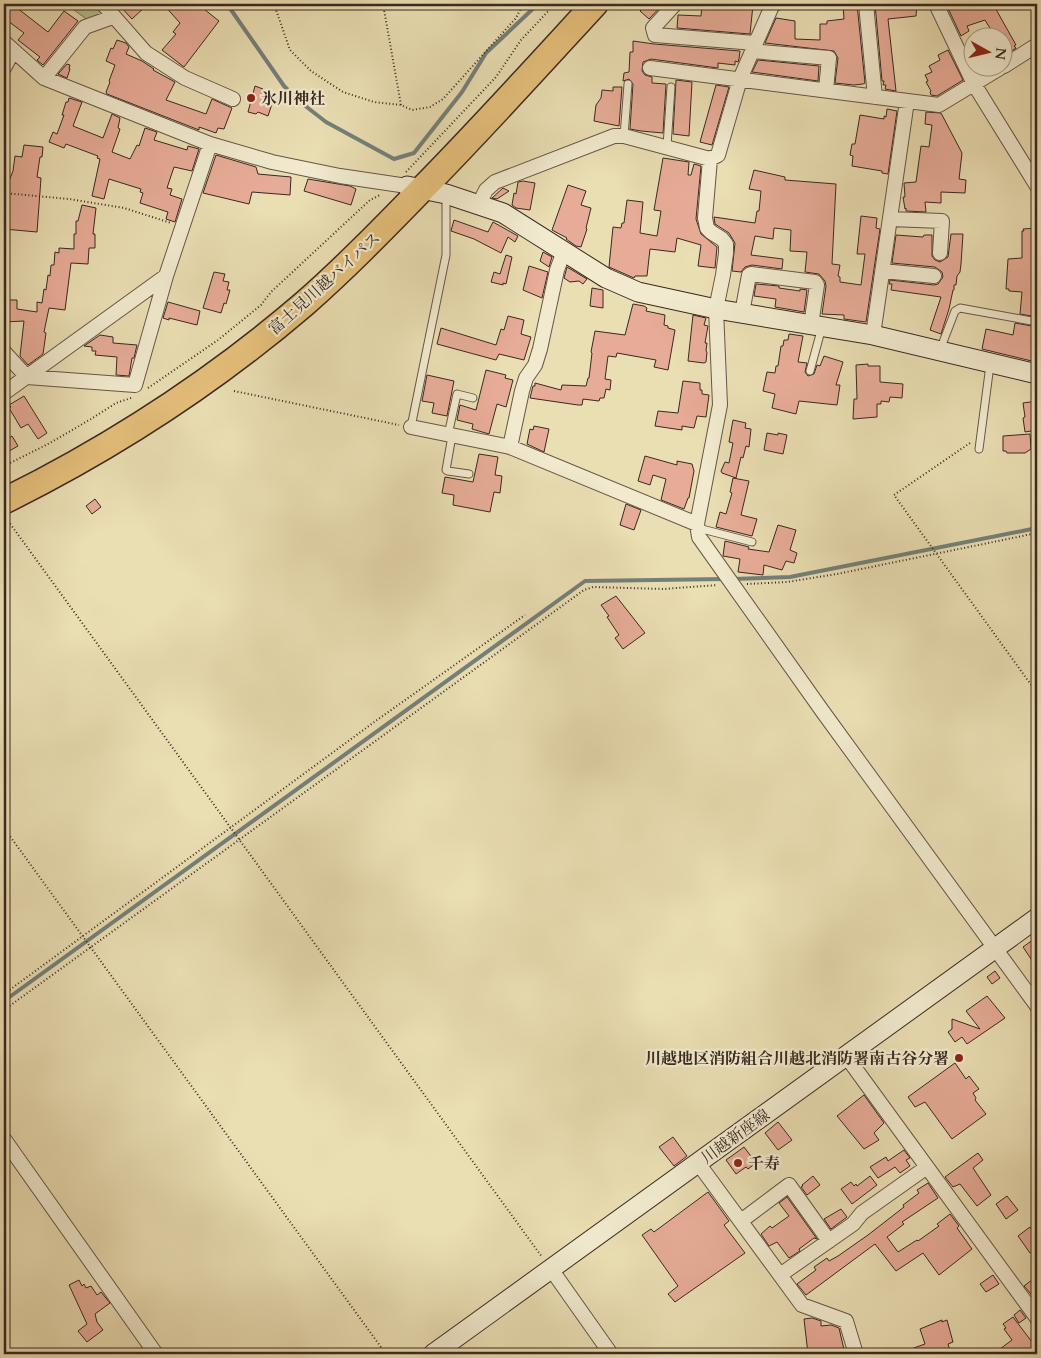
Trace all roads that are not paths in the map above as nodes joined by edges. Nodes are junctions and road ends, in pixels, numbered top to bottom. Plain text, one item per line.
1 (104, 4) edge
2 (577, 4) edge
3 (595, 4) edge
4 (675, 4) edge
5 (773, 4) edge
6 (866, 4) edge
7 (936, 4) edge
8 (113, 18) junction
9 (1037, 45) edge
10 (8, 47) edge
11 (753, 47) junction
12 (1014, 59) edge
13 (4, 68) edge
14 (650, 68) dead end
15 (44, 78) junction
16 (984, 78) edge
17 (740, 79) junction
18 (628, 84) dead end
19 (974, 84) junction
20 (671, 87) dead end
21 (826, 90) junction
22 (875, 97) junction
23 (233, 99) dead end
24 (907, 101) junction
25 (624, 136) junction
26 (210, 144) junction
27 (667, 146) junction
28 (710, 159) junction
29 (408, 186) junction
30 (1037, 186) edge
31 (446, 194) junction
32 (480, 204) junction
33 (890, 219) junction
34 (564, 251) junction
35 (940, 253) dead end
36 (883, 271) junction
37 (166, 276) junction
38 (934, 276) dead end
39 (716, 309) junction
40 (742, 313) junction
41 (1037, 322) edge
42 (817, 326) junction
43 (873, 335) junction
44 (940, 350) junction
45 (4, 352) edge
46 (990, 363) junction
47 (810, 371) dead end
48 (1037, 374) edge
49 (27, 377) junction
50 (4, 393) edge
51 (473, 398) dead end
52 (411, 427) joint
53 (450, 436) junction
54 (510, 447) junction
55 (978, 449) dead end
56 (470, 474) dead end
57 (4, 484) edge
58 (4, 501) edge
59 (697, 526) junction
60 (752, 542) dead end
61 (1037, 918) edge
62 (996, 948) junction
63 (1037, 1006) edge
64 (846, 1056) junction
65 (4, 1139) edge
66 (698, 1163) junction
67 (927, 1167) junction
68 (741, 1221) junction
69 (828, 1241) junction
70 (551, 1269) junction
71 (780, 1274) junction
72 (1037, 1318) edge
73 (156, 1354) edge
74 (433, 1354) edge
75 (611, 1354) edge
76 (856, 1354) edge

1 - 8 street
2 - 29 highway, 富士見川越バイパス
3 - 29 highway, 富士見川越バイパス
4 - 11 street
5 - 11 street
6 - 22 street
7 - 19 street
8 - 15 street
8 - 23 street
9 - 12 street
10 - 13 street
10 - 15 street
11 - 17 street
11 - 21 street
14 - 17 street
15 - 26 street
16 - 19 street
17 - 21 street
17 - 28 street
18 - 25 lane
19 - 24 street
19 - 30 street
20 - 27 lane
21 - 22 street
22 - 24 street
24 - 33 street
25 - 27 street
25 - 32 street
26 - 29 street
26 - 37 street
27 - 28 street
28 - 39 street
29 - 31 main road
29 - 57 highway, 富士見川越バイパス
29 - 58 highway, 富士見川越バイパス
31 - 32 main road
31 - 52 lane
32 - 34 main road
33 - 35 street
33 - 36 street
34 - 39 main road
34 - 54 street
36 - 38 street
36 - 43 street
37 - 49 street
37 - 49 street
39 - 40 main road
39 - 59 street
40 - 42 main road
40 - 42 street
41 - 44 lane
42 - 43 main road
42 - 47 lane
43 - 44 main road
44 - 46 main road
45 - 49 street
46 - 48 main road
46 - 55 lane
49 - 50 street
51 - 53 lane
52 - 53 street
53 - 54 street
53 - 56 lane
54 - 59 street
59 - 60 lane
59 - 62 street
61 - 62 main road, 川越新座線
62 - 63 street
62 - 64 main road, 川越新座線
64 - 66 main road, 川越新座線
64 - 67 street
65 - 73 street
66 - 68 street
66 - 70 main road, 川越新座線
67 - 69 street
67 - 72 street
68 - 69 street
68 - 71 street
69 - 71 street
70 - 74 main road, 川越新座線
70 - 75 street
71 - 76 street

